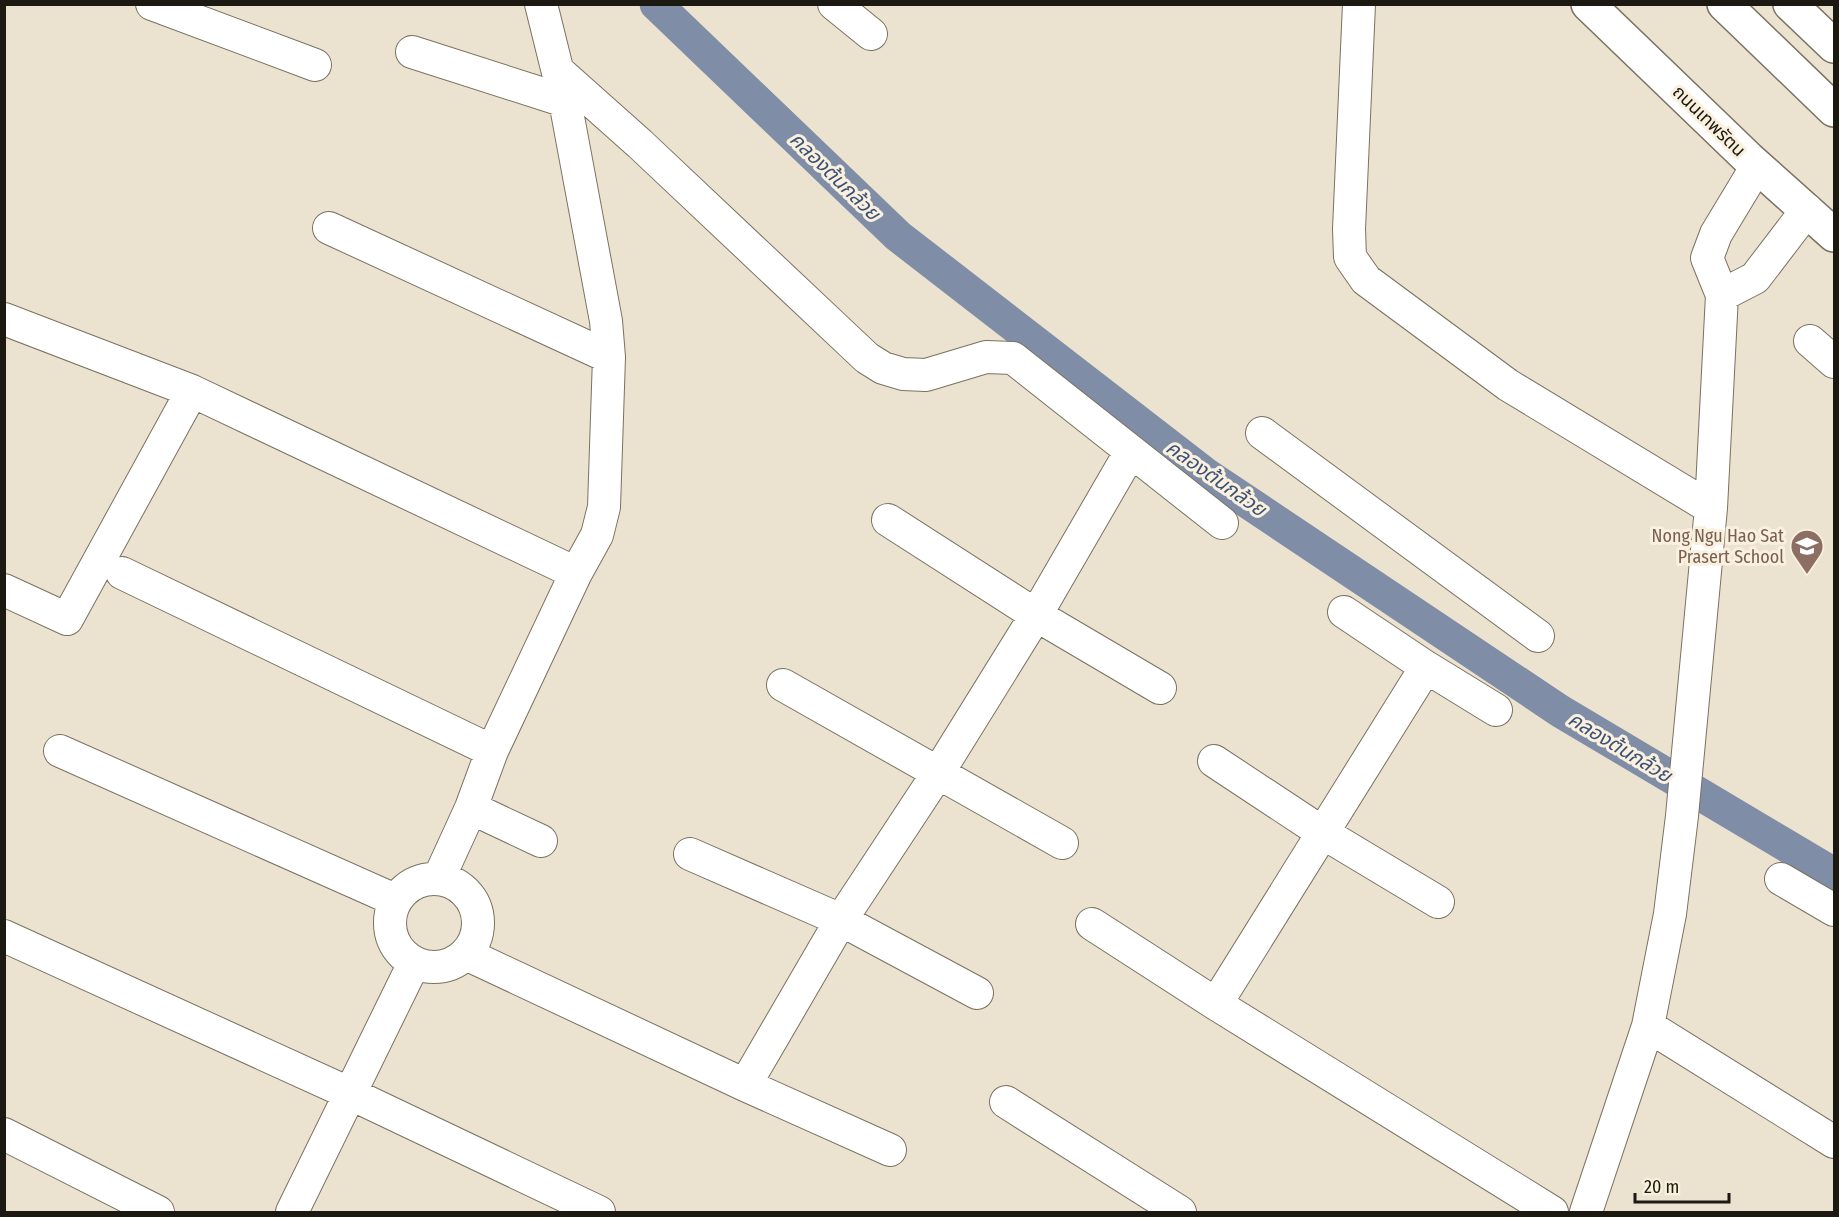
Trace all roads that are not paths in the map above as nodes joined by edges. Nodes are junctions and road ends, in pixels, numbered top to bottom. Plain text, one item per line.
1 (152, 4) edge
2 (542, 4) edge
3 (834, 4) edge
4 (1359, 4) edge
5 (1588, 4) edge
6 (1724, 4) edge
7 (1790, 4) edge
8 (871, 34) dead end
9 (1834, 46) edge
10 (412, 52) dead end
11 (315, 65) dead end
12 (558, 71) junction
13 (565, 101) junction
14 (1834, 110) edge
15 (1756, 166) junction
16 (1807, 210) junction
17 (328, 228) dead end
18 (1834, 235) edge
19 (1722, 295) junction
20 (4, 319) edge
21 (1810, 341) dead end
22 (609, 357) junction
23 (1834, 362) edge
24 (192, 392) junction
25 (1262, 434) dead end
26 (1131, 451) junction
27 (1711, 508) junction
28 (888, 520) dead end
29 (1222, 523) dead end
30 (122, 573) dead end
31 (576, 573) junction
32 (4, 590) edge
33 (1344, 612) dead end
34 (1036, 615) junction
35 (1538, 636) dead end
36 (1426, 667) junction
37 (783, 685) dead end
38 (1160, 688) dead end
39 (1496, 710) dead end
40 (60, 751) dead end
41 (492, 752) junction
42 (1214, 761) dead end
43 (938, 774) junction
44 (471, 808) junction
45 (1323, 833) junction
46 (541, 841) dead end
47 (1062, 843) dead end
48 (690, 854) dead end
49 (439, 878) junction
50 (1781, 879) dead end
51 (395, 900) junction
52 (1438, 902) dead end
53 (1834, 910) edge
54 (841, 920) junction
55 (1092, 924) dead end
56 (4, 936) edge
57 (466, 954) junction
58 (414, 963) junction
59 (977, 993) dead end
60 (1216, 1004) junction
61 (1648, 1026) junction
62 (745, 1085) junction
63 (351, 1094) junction
64 (1006, 1102) dead end
65 (4, 1134) edge
66 (1834, 1142) edge
67 (890, 1150) dead end
68 (158, 1212) edge
69 (292, 1212) edge
70 (600, 1212) edge
71 (1180, 1212) edge
72 (1552, 1212) edge
73 (1586, 1212) edge

1 - 11 street
2 - 12 street
3 - 8 street
4 - 27 street
5 - 15 main road, ถนนเทพรัตน
6 - 14 main road
7 - 9 main road
10 - 13 street
12 - 13 street
12 - 26 street
13 - 22 street
15 - 16 main road, ถนนเทพรัตน
15 - 19 street
16 - 18 main road, ถนนเทพรัตน
16 - 19 street
17 - 22 street
19 - 27 street
20 - 24 street
21 - 23 street
22 - 31 street
24 - 31 street
24 - 32 street
25 - 35 street
26 - 29 street
26 - 34 street
27 - 61 street
28 - 34 street
30 - 41 street
31 - 41 street
33 - 36 street
34 - 38 street
34 - 43 street
36 - 39 street
36 - 45 street
37 - 43 street
40 - 51 street
41 - 44 street
42 - 45 street
43 - 47 street
43 - 54 street
44 - 46 street
44 - 49 street
45 - 52 street
45 - 60 street
48 - 54 street
49 - 51 street
49 - 57 street
50 - 53 street
51 - 58 street
54 - 59 street
54 - 62 street
55 - 60 street
56 - 63 street
57 - 58 street
57 - 62 street
58 - 63 street
60 - 72 street
61 - 66 street
61 - 73 street
62 - 67 street
63 - 69 street
63 - 70 street
64 - 71 street
65 - 68 street

